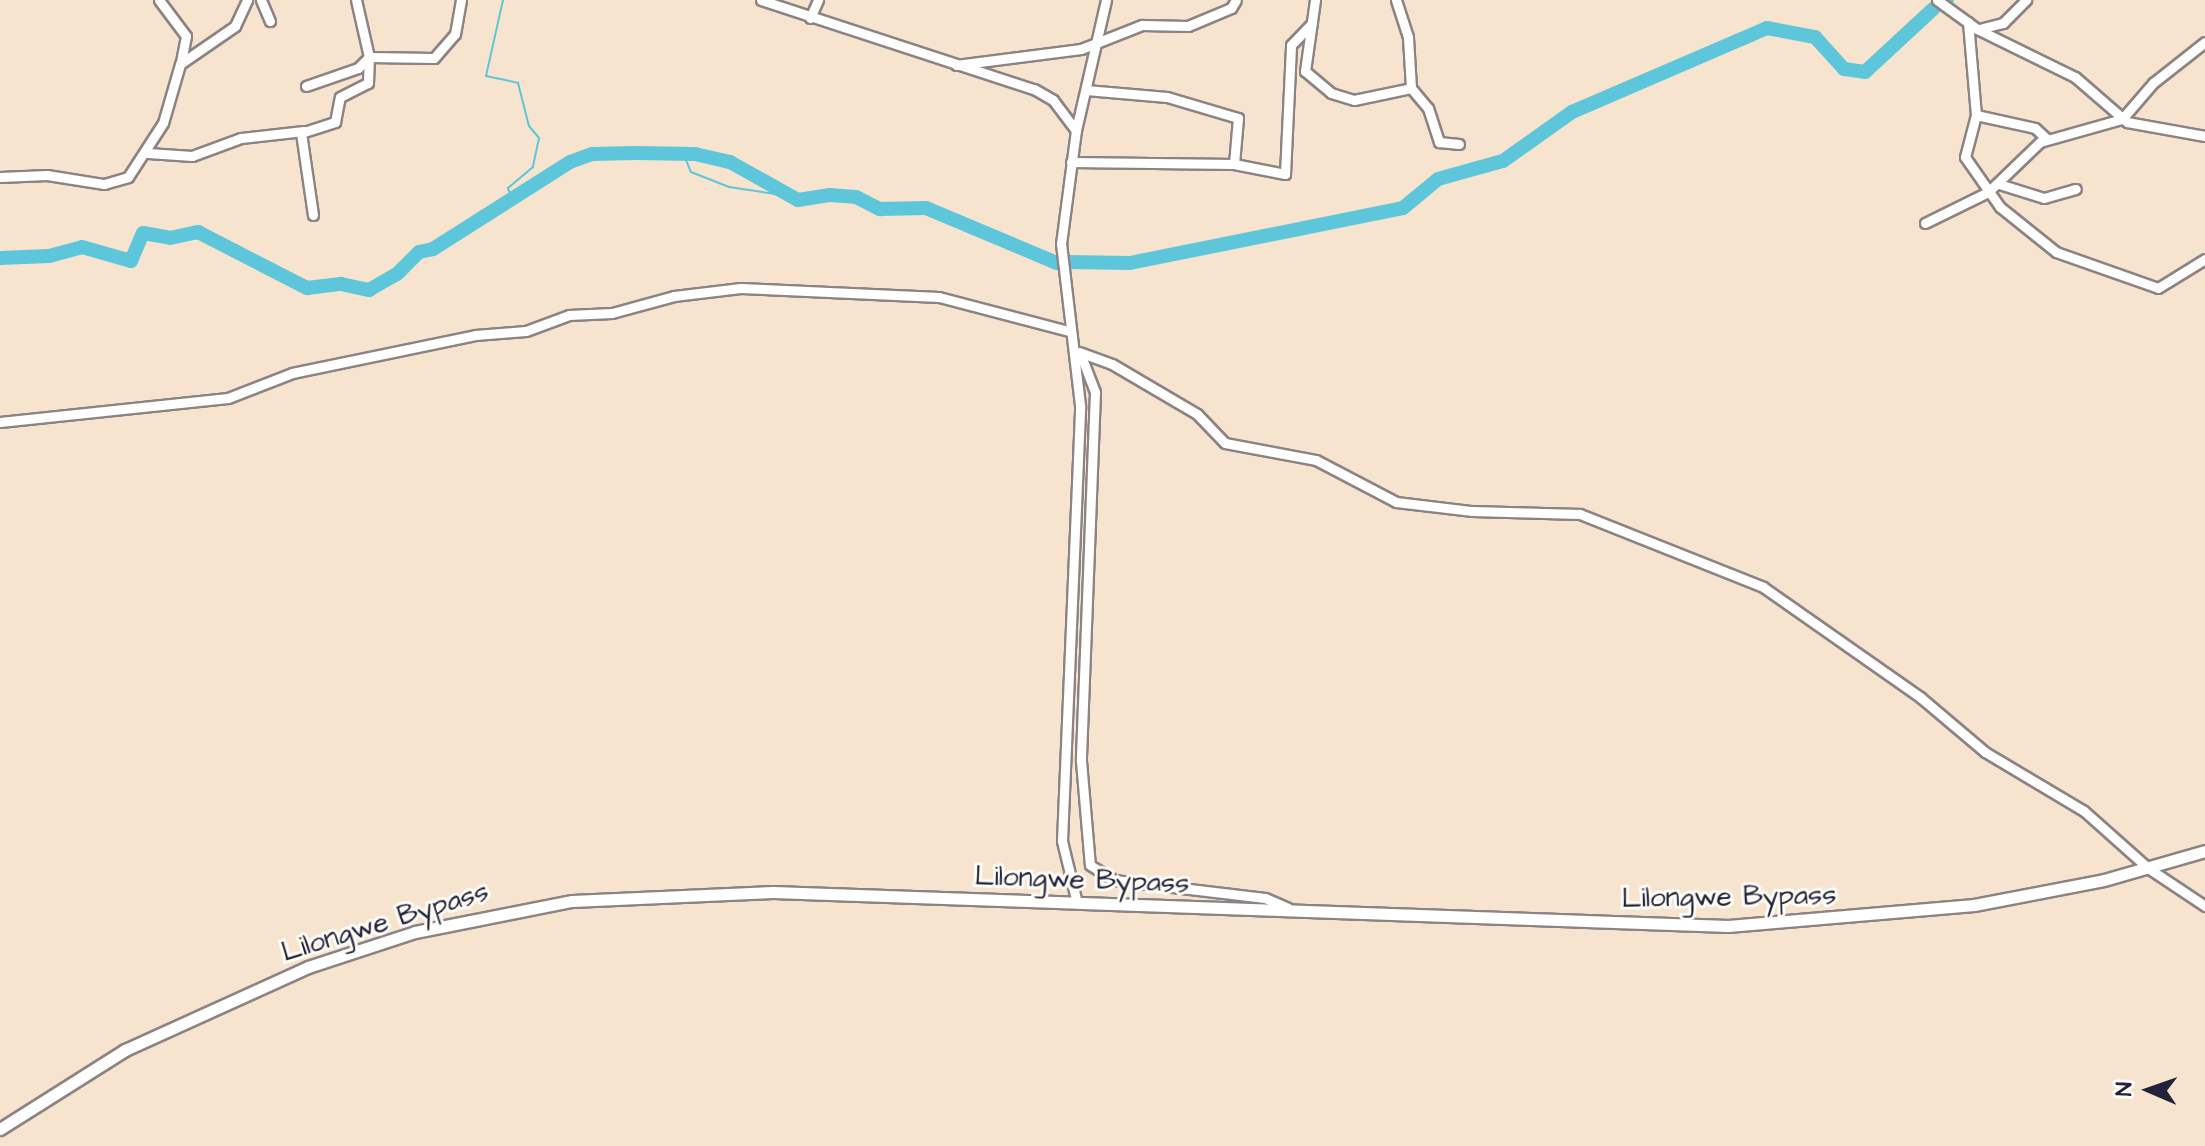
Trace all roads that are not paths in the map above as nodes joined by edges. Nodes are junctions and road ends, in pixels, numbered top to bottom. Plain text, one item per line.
1 (159, 0) edge
2 (247, 0) edge
3 (261, 0) edge
4 (356, 0) edge
5 (461, 0) edge
6 (761, 0) edge
7 (818, 0) edge
8 (1106, 0) edge
9 (1236, 0) edge
10 (1315, 0) edge
11 (1396, 0) edge
12 (1937, 0) edge
13 (2026, 0) edge
14 (810, 18) junction
15 (270, 21) dead end
16 (1968, 22) junction
17 (1312, 23) junction
18 (1977, 29) junction
19 (2205, 42) edge
20 (1098, 43) junction
21 (369, 57) junction
22 (180, 64) junction
23 (953, 66) junction
24 (306, 86) dead end
25 (1411, 88) junction
26 (1086, 90) junction
27 (1976, 115) junction
28 (2122, 119) junction
29 (1076, 130) junction
30 (304, 131) junction
31 (2205, 136) edge
32 (2047, 139) junction
33 (1459, 144) dead end
34 (148, 153) junction
35 (1071, 162) junction
36 (1234, 164) junction
37 (0, 177) edge
38 (1999, 184) junction
39 (2076, 189) dead end
40 (1988, 192) junction
41 (313, 215) dead end
42 (1925, 223) dead end
43 (2205, 259) edge
44 (1070, 336) junction
45 (1079, 352) junction
46 (0, 422) edge
47 (2205, 851) edge
48 (2148, 868) junction
49 (1077, 903) junction
50 (2205, 906) edge
51 (1298, 913) junction
52 (0, 1129) edge

1 - 22 street
2 - 22 street
3 - 15 street
4 - 21 street
5 - 21 street
6 - 14 street
7 - 14 street
8 - 20 street
9 - 20 street
10 - 17 street
11 - 25 street
12 - 16 street
13 - 18 street
14 - 23 street
16 - 18 street
16 - 27 street
17 - 25 street
17 - 36 street
18 - 28 street
19 - 28 street
20 - 23 street
20 - 26 street
21 - 24 street
21 - 30 street
22 - 34 street
23 - 29 street
25 - 33 street
26 - 29 street
26 - 36 street
27 - 32 street
27 - 40 street
28 - 31 street
28 - 32 street
29 - 35 street
30 - 34 street
30 - 41 street
32 - 38 street
34 - 37 street
35 - 36 street
35 - 44 street
38 - 39 street
38 - 40 street
40 - 42 street
40 - 43 street
44 - 45 street
44 - 46 street
44 - 49 street
45 - 48 street
45 - 51 street
47 - 48 main road, Lilongwe Bypass
48 - 50 street
48 - 51 main road, Lilongwe Bypass
49 - 51 main road, Lilongwe Bypass
49 - 52 main road, Lilongwe Bypass

